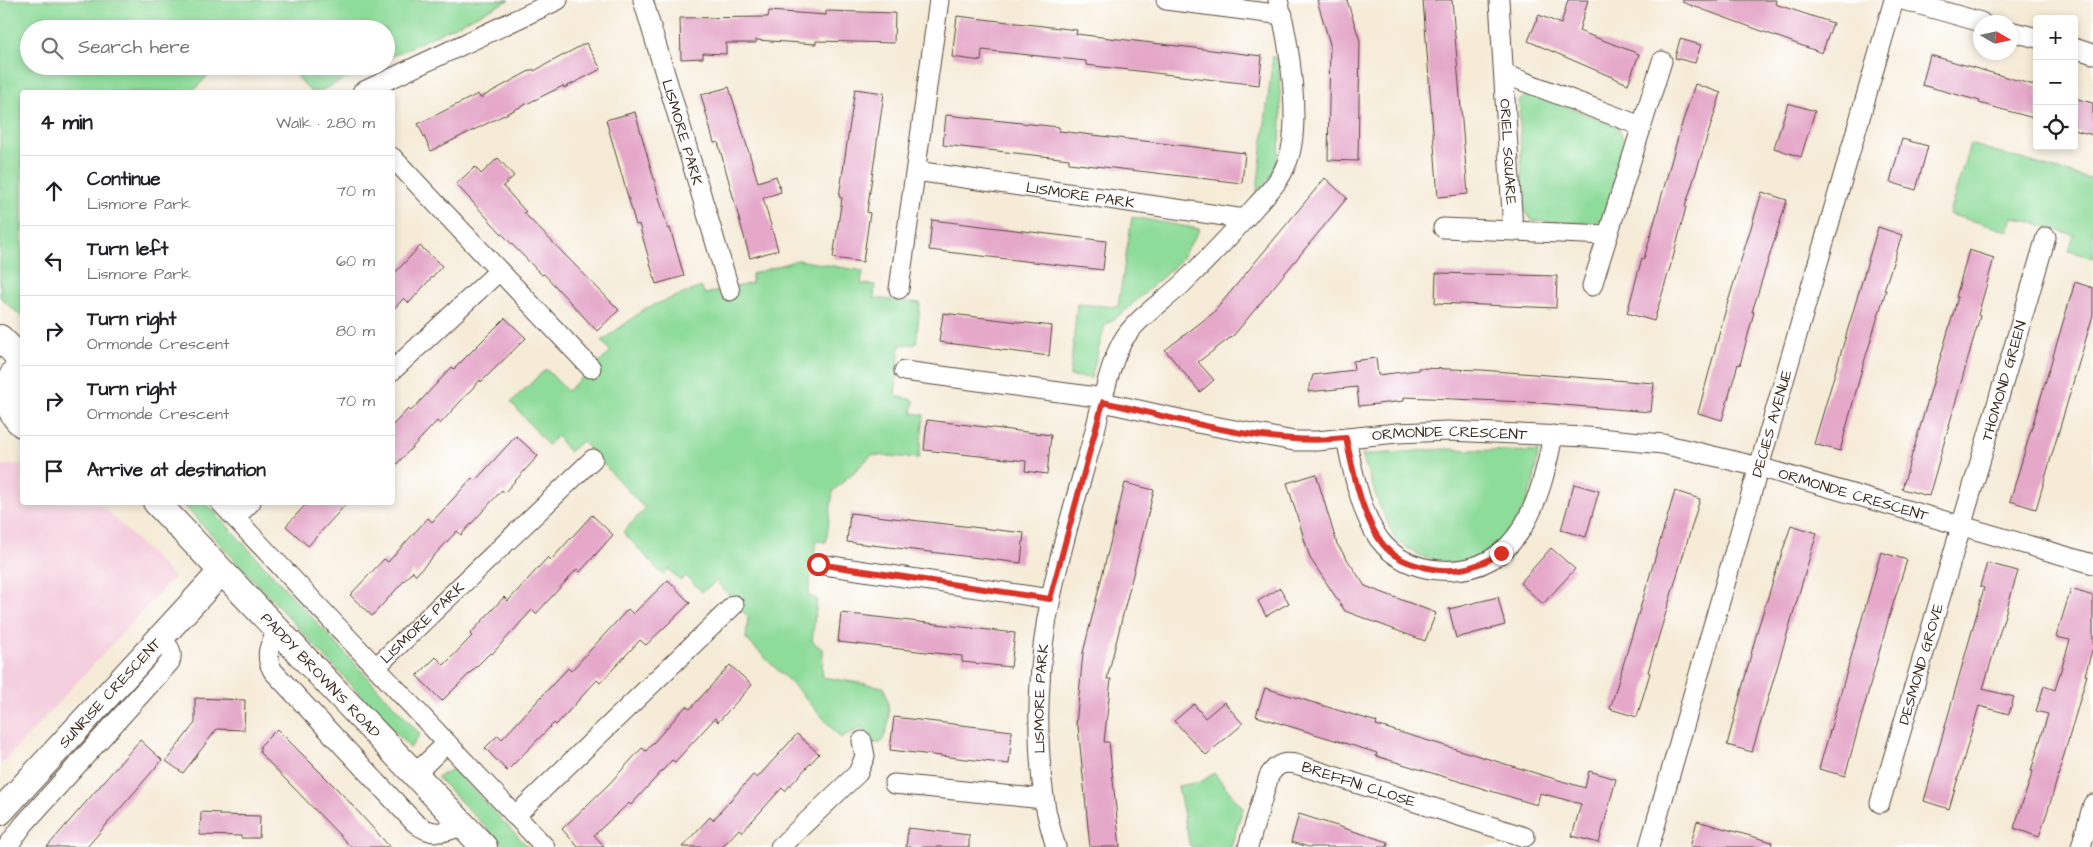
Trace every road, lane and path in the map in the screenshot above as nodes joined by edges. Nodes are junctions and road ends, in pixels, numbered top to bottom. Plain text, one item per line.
1 (558, 0) edge
2 (643, 0) edge
3 (938, 0) edge
4 (1166, 0) edge
5 (1499, 0) edge
6 (1894, 0) edge
7 (1903, 0) edge
8 (1280, 8) edge
9 (1973, 20) edge
10 (2018, 32) edge
11 (2033, 37) edge
12 (2078, 49) edge
13 (2093, 54) edge
14 (1662, 61) dead end
15 (1504, 74) junction
16 (366, 90) edge
17 (1641, 126) junction
18 (395, 161) edge
19 (916, 171) junction
20 (1245, 219) junction
21 (1443, 228) dead end
22 (1513, 230) junction
23 (1608, 235) junction
24 (2046, 237) dead end
25 (499, 271) junction
26 (1592, 286) dead end
27 (899, 289) dead end
28 (730, 291) dead end
29 (0, 338) edge
30 (20, 359) edge
31 (20, 364) edge
32 (395, 368) edge
33 (591, 368) dead end
34 (904, 371) dead end
35 (1103, 400) junction
36 (20, 421) edge
37 (1553, 434) junction
38 (1346, 438) junction
39 (594, 459) dead end
40 (1759, 467) junction
41 (159, 505) edge
42 (223, 505) edge
43 (249, 505) edge
44 (235, 518) junction
45 (1962, 525) junction
46 (818, 564) dead end
47 (2093, 564) edge
48 (221, 572) junction
49 (1050, 599) junction
50 (734, 605) dead end
51 (278, 630) junction
52 (160, 638) junction
53 (376, 668) junction
54 (862, 742) dead end
55 (446, 744) junction
56 (414, 774) junction
57 (894, 784) dead end
58 (1044, 799) junction
59 (1880, 803) dead end
60 (2093, 804) edge
61 (0, 812) edge
62 (515, 816) junction
63 (463, 825) junction
64 (1525, 837) dead end
65 (7, 847) edge
66 (484, 847) edge
67 (545, 847) edge
68 (780, 847) edge
69 (1056, 847) edge
70 (1248, 847) edge
71 (1649, 847) edge
72 (2080, 847) edge

1 - 16 street
2 - 28 street, LISMORE PARK
3 - 19 street
4 - 8 street, LISMORE PARK
5 - 15 street, ORIEL SQUARE
6 - 40 street, DECIES AVENUE
7 - 9 street
8 - 20 street, LISMORE PARK
10 - 11 street
12 - 13 street
14 - 17 street
15 - 17 street, ORIEL SQUARE
15 - 22 street, ORIEL SQUARE
17 - 23 street
18 - 25 street
19 - 20 street, LISMORE PARK
19 - 27 street
20 - 35 street, LISMORE PARK
21 - 22 street
22 - 23 street
23 - 26 street
24 - 45 street, THOMOND GREEN
25 - 32 street
25 - 33 street
29 - 30 street
31 - 36 street
34 - 35 street
35 - 38 street, ORMONDE CRESCENT
35 - 49 street, LISMORE PARK
37 - 38 street, ORMONDE CRESCENT
37 - 38 street
37 - 40 street, ORMONDE CRESCENT
39 - 53 street, LISMORE PARK
40 - 45 street, ORMONDE CRESCENT
40 - 71 street, DECIES AVENUE
41 - 48 street, PADDY BROWN'S ROAD
42 - 44 street
43 - 44 street
44 - 53 street
45 - 47 street, ORMONDE CRESCENT
45 - 59 street, DESMOND GROVE
46 - 49 street
48 - 51 street, PADDY BROWN'S ROAD
48 - 52 street, SUNRISE CRESCENT
49 - 58 street, LISMORE PARK
50 - 62 street
51 - 56 street, PADDY BROWN'S ROAD
51 - 63 street
52 - 61 street, SUNRISE CRESCENT
52 - 65 street
53 - 55 street, LISMORE PARK
54 - 68 street
55 - 56 street
55 - 62 street, LISMORE PARK
56 - 63 street, PADDY BROWN'S ROAD
57 - 58 street
58 - 69 street, LISMORE PARK
60 - 72 street
62 - 67 street, LISMORE PARK
63 - 66 street, PADDY BROWN'S ROAD
64 - 70 street, BREFFNI CLOSE

